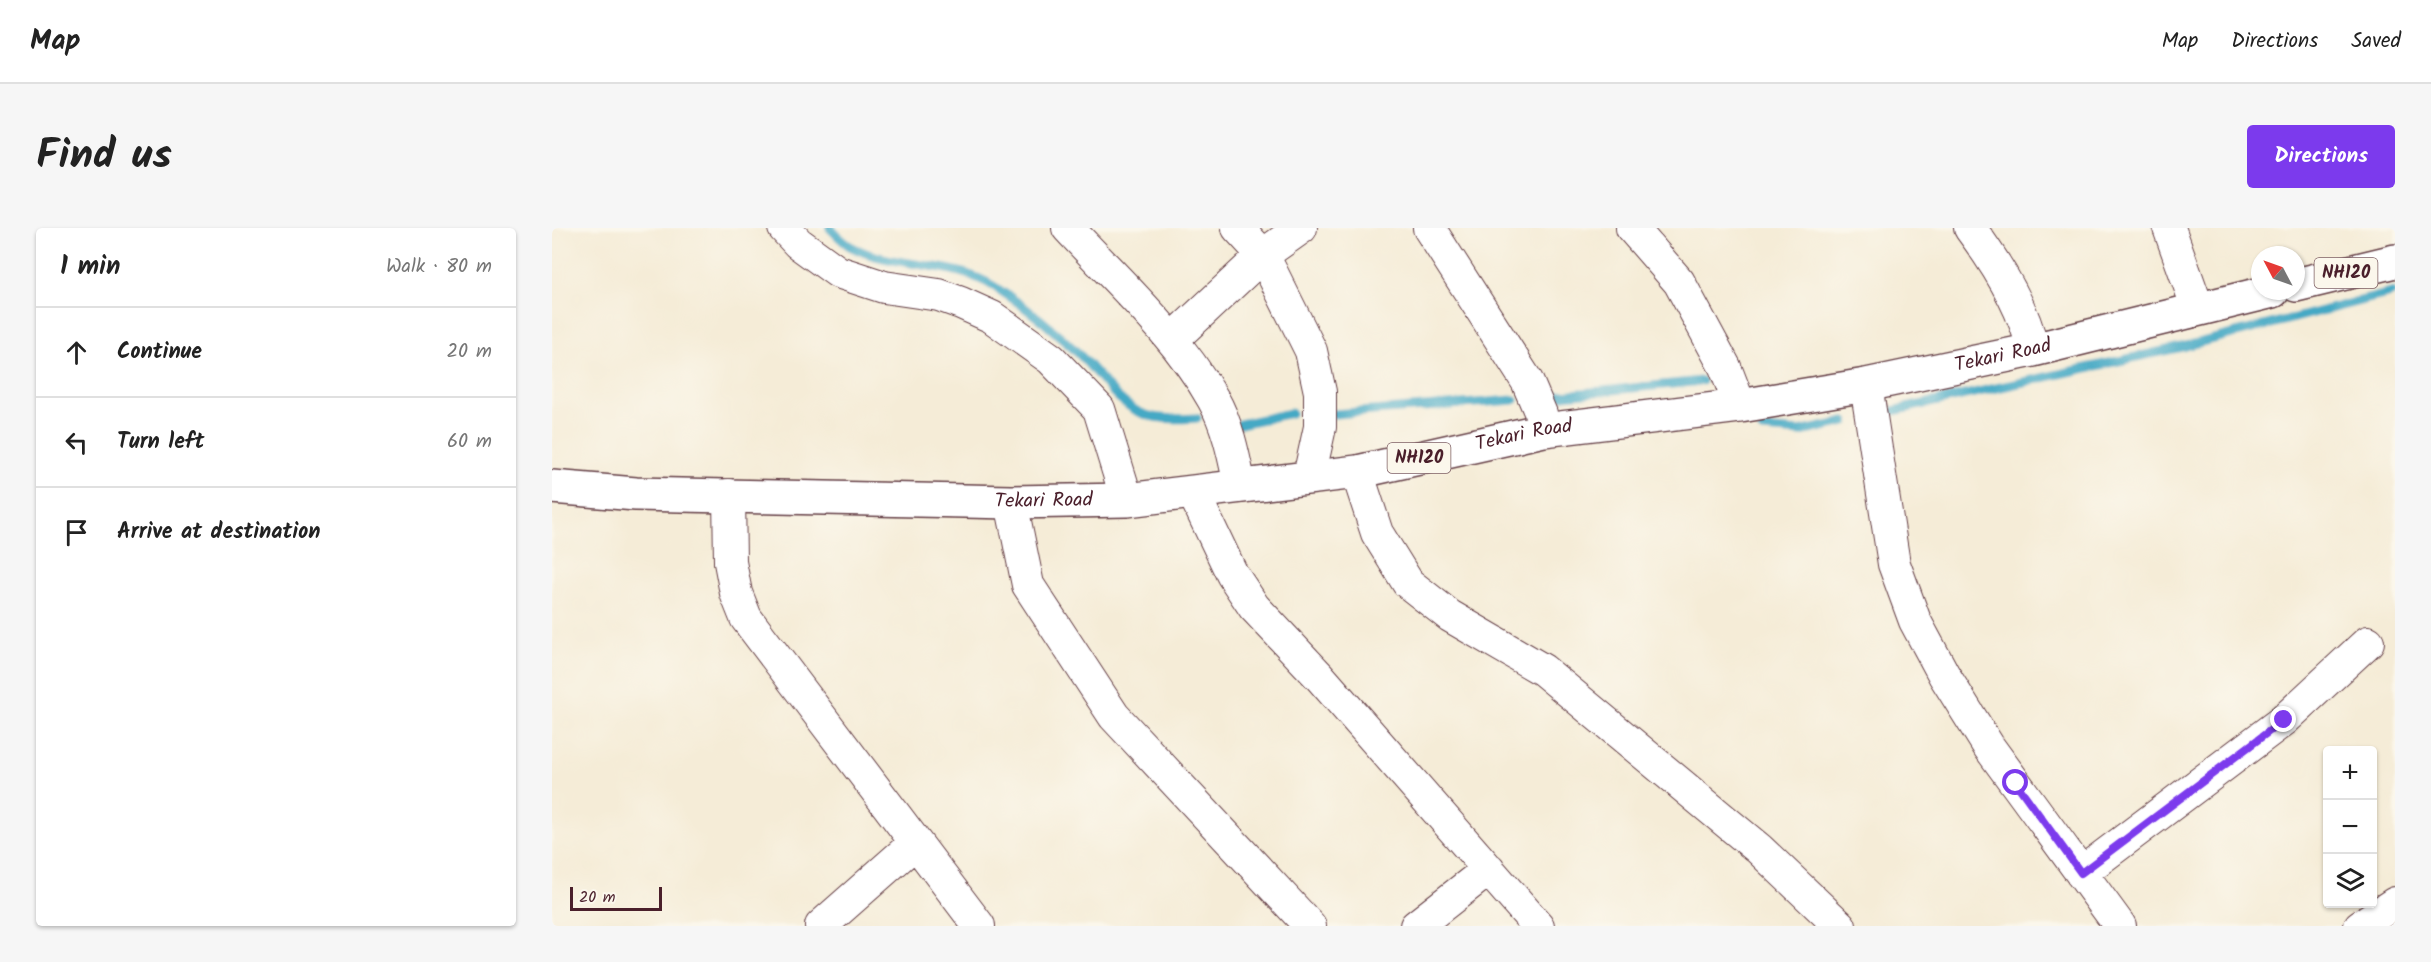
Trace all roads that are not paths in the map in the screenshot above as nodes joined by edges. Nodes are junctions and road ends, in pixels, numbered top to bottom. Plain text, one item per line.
1 (784, 228) edge
2 (1068, 228) edge
3 (1238, 228) edge
4 (1301, 228) edge
5 (1429, 228) edge
6 (1632, 228) edge
7 (1970, 228) edge
8 (2169, 228) edge
9 (1263, 255) junction
10 (2394, 264) edge
11 (2305, 283) edge
12 (2251, 296) edge
13 (2198, 309) junction
14 (1172, 340) junction
15 (2032, 350) junction
16 (1866, 385) junction
17 (1740, 406) junction
18 (1544, 430) junction
19 (1357, 472) junction
20 (1309, 477) junction
21 (1240, 486) junction
22 (552, 487) edge
23 (1193, 492) junction
24 (729, 495) junction
25 (1127, 500) junction
26 (1011, 502) junction
27 (2368, 642) dead end
28 (915, 843) junction
29 (1489, 869) junction
30 (2081, 873) junction
31 (821, 926) edge
32 (979, 926) edge
33 (1310, 926) edge
34 (1416, 926) edge
35 (1538, 926) edge
36 (1840, 926) edge
37 (2120, 926) edge

1 - 25 street
2 - 14 street
3 - 9 street
4 - 9 street
5 - 18 street
6 - 17 street
7 - 15 street
8 - 13 street
9 - 14 street
9 - 20 street
10 - 11 highway, NH120
12 - 13 highway, Tekari Road / NH120
13 - 15 highway, Tekari Road / NH120
14 - 21 street
15 - 16 highway, Tekari Road / NH120
16 - 17 highway, Tekari Road / NH120
16 - 30 street
17 - 18 highway, Tekari Road / NH120
18 - 19 highway, Tekari Road / NH120
19 - 20 highway, Tekari Road / NH120
19 - 36 street
20 - 21 highway, Tekari Road / NH120
21 - 23 highway, Tekari Road / NH120
22 - 24 highway, Tekari Road / NH120
23 - 25 highway, Tekari Road / NH120
23 - 29 street
24 - 26 highway, Tekari Road / NH120
24 - 28 street
25 - 26 highway, Tekari Road / NH120
26 - 33 street
27 - 30 street
28 - 31 street
28 - 32 street
29 - 34 street
29 - 35 street
30 - 37 street

